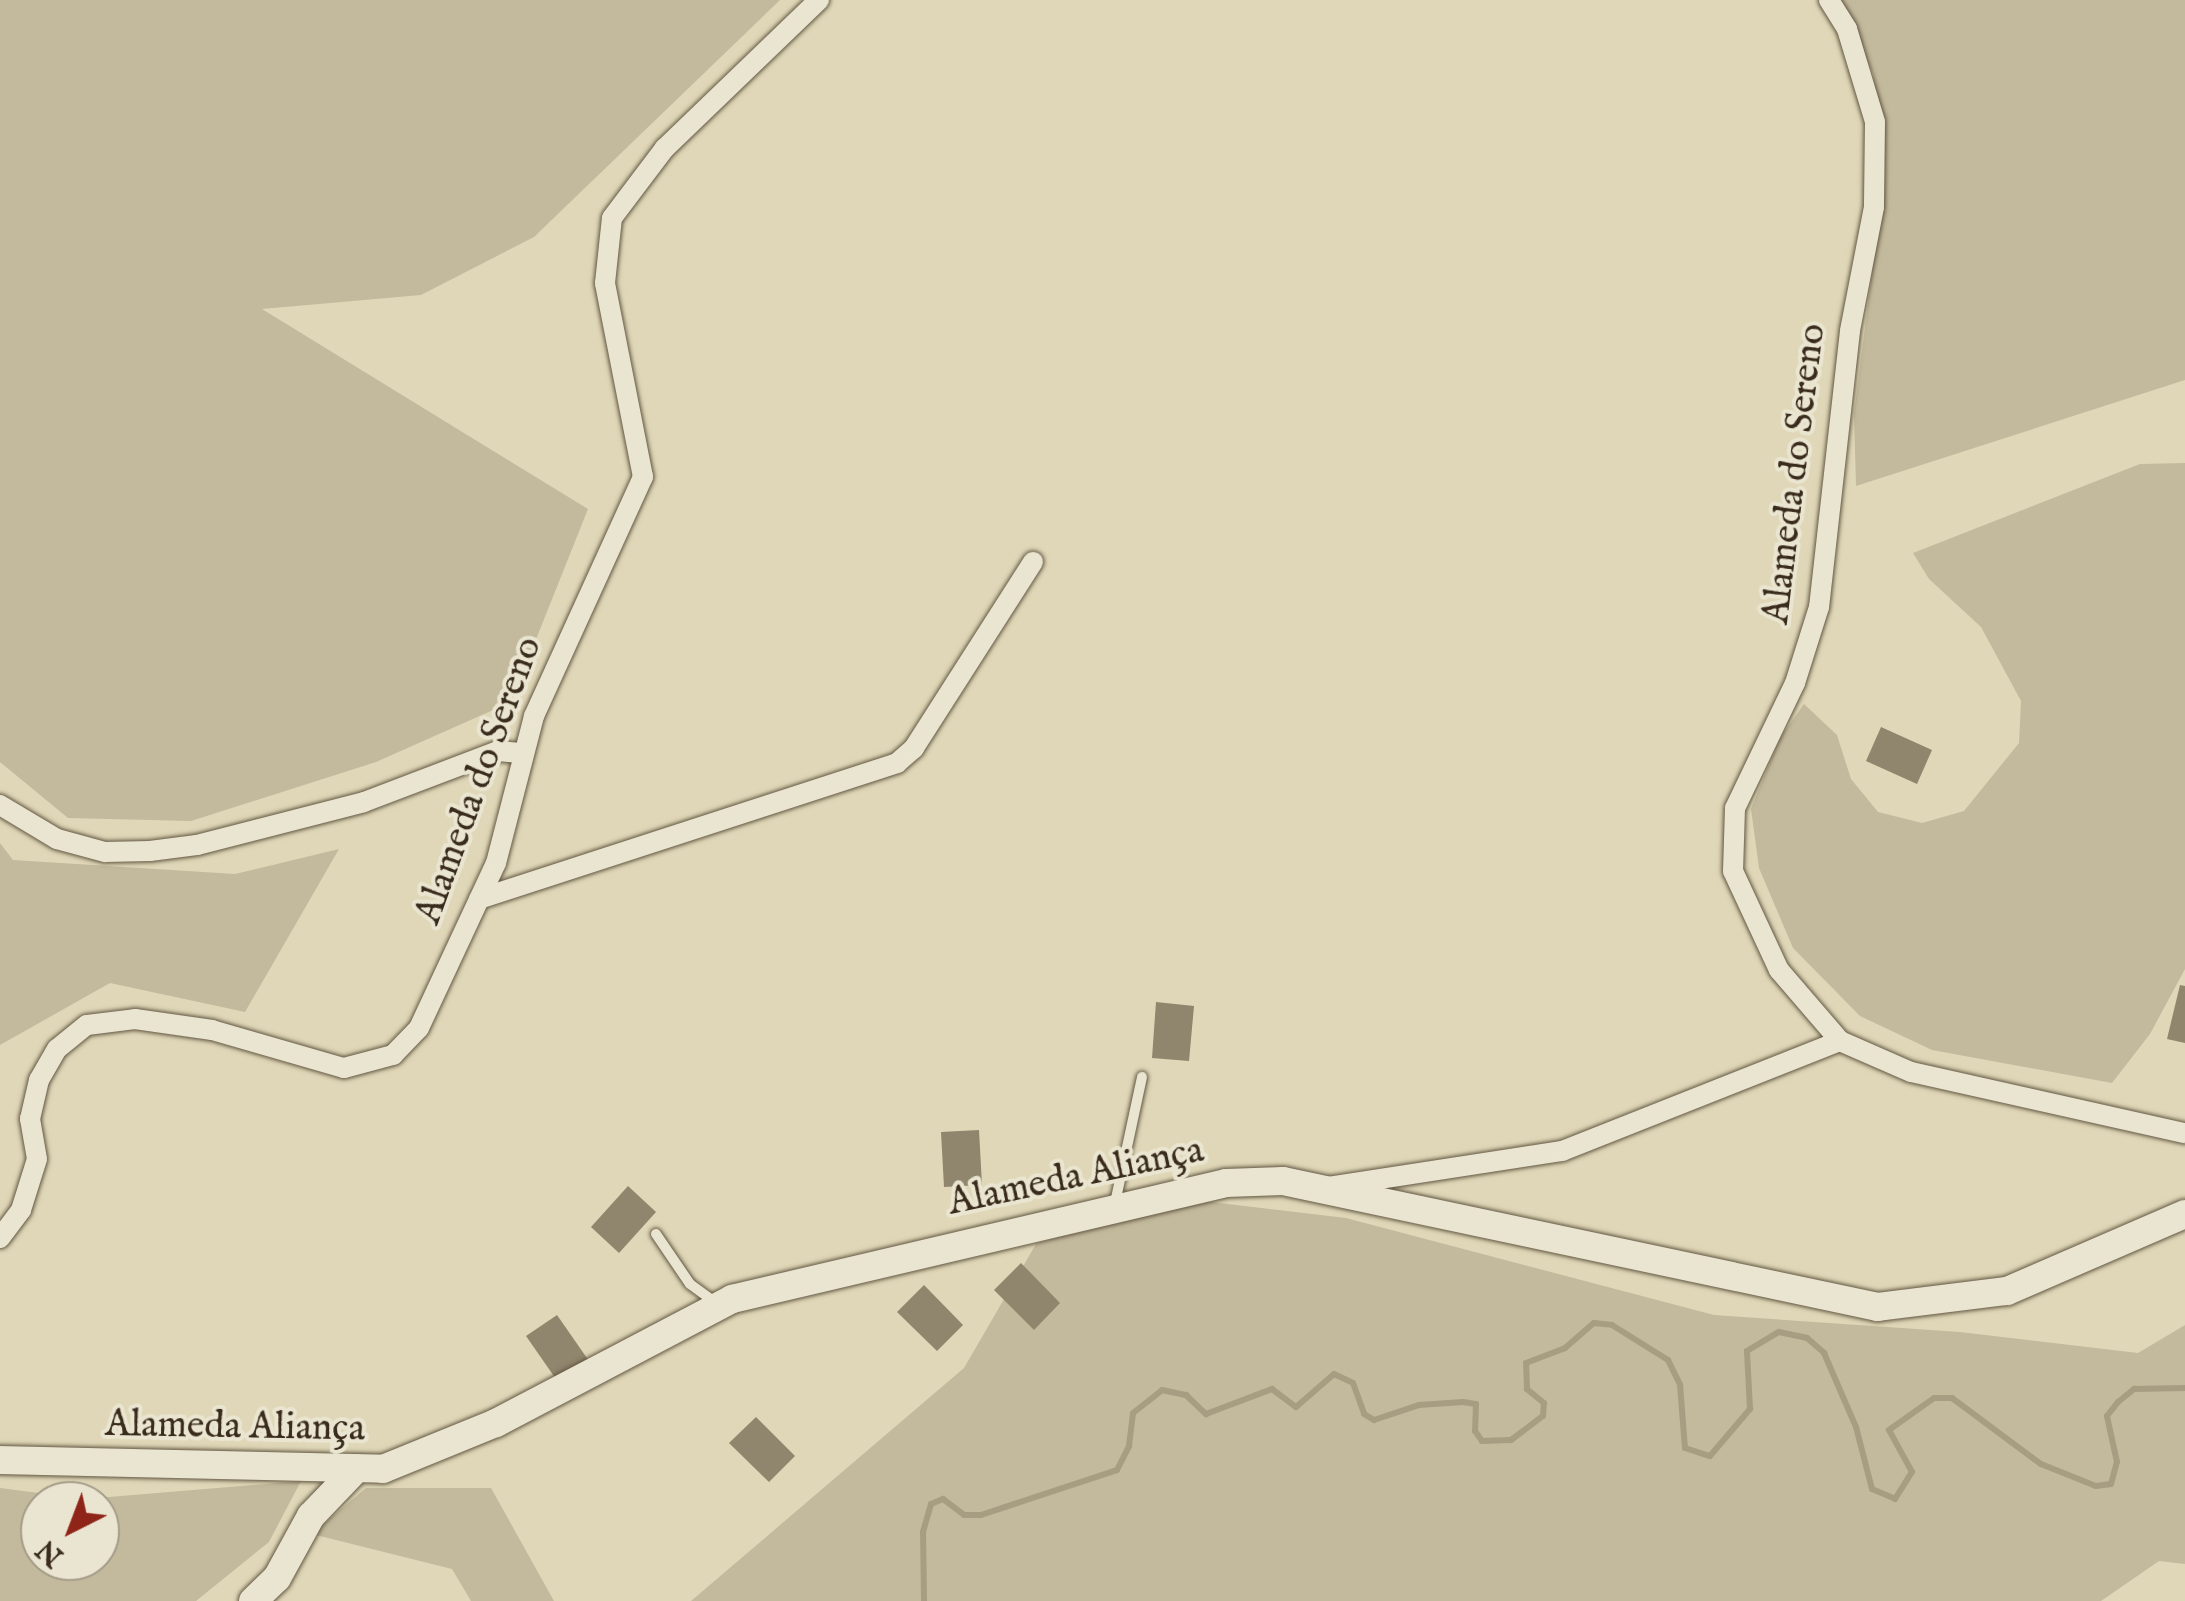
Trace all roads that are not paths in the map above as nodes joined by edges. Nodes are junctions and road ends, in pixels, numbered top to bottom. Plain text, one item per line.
1 (819, 0) edge
2 (1829, 0) edge
3 (1032, 562) dead end
4 (524, 752) junction
5 (0, 805) edge
6 (479, 899) junction
7 (1840, 1041) junction
8 (1142, 1077) dead end
9 (2185, 1133) edge
10 (1320, 1188) junction
11 (1115, 1204) junction
12 (2185, 1214) edge
13 (656, 1234) dead end
14 (0, 1238) edge
15 (718, 1305) junction
16 (0, 1460) edge
17 (357, 1468) junction
18 (253, 1601) edge

1 - 4 street, Alameda do Sereno
2 - 7 street, Alameda do Sereno
3 - 6 street
4 - 5 street
4 - 6 street, Alameda do Sereno
6 - 14 street, Alameda do Sereno
7 - 9 street, Alameda do Sereno
7 - 10 street
8 - 11 lane
10 - 11 street, Alameda Aliança
10 - 12 street, Alameda Aliança
11 - 15 street, Alameda Aliança
13 - 15 lane
15 - 17 street, Alameda Aliança
16 - 17 street, Alameda Aliança
17 - 18 street

